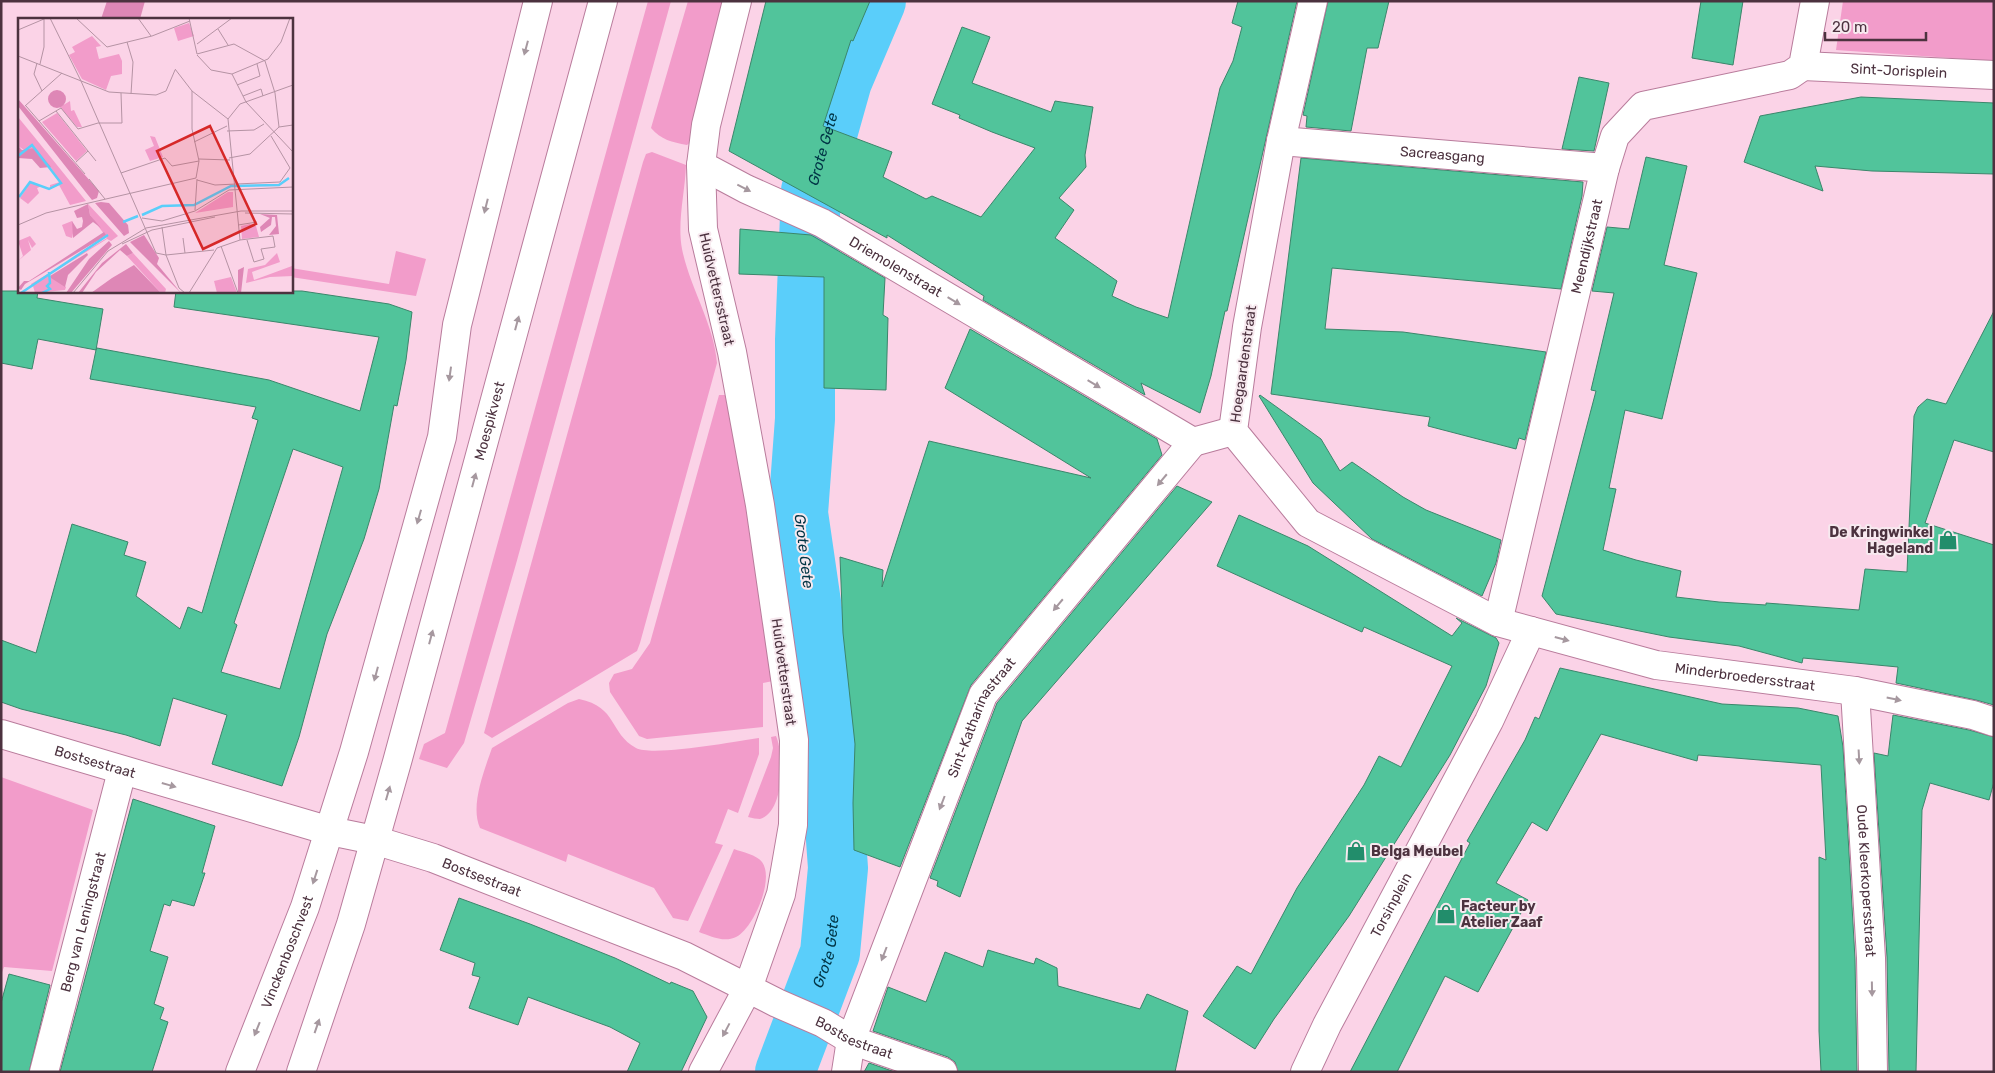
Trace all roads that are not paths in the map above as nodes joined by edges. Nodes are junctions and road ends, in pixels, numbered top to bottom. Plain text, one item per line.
1 (538, 1) edge
2 (603, 1) edge
3 (737, 1) edge
4 (1313, 1) edge
5 (1815, 1) edge
6 (1803, 66) junction
7 (1994, 75) edge
8 (1281, 141) junction
9 (701, 165) junction
10 (1605, 168) junction
11 (732, 352) joint
12 (1233, 430) junction
13 (1193, 442) junction
14 (1498, 622) junction
15 (1531, 631) junction
16 (1855, 691) junction
17 (1994, 722) edge
18 (1, 734) edge
19 (122, 771) junction
20 (330, 831) junction
21 (374, 840) junction
22 (748, 988) junction
23 (851, 1040) junction
24 (44, 1072) edge
25 (240, 1072) edge
26 (301, 1072) edge
27 (704, 1072) edge
28 (846, 1072) edge
29 (943, 1072) edge
30 (1305, 1072) edge
31 (1872, 1072) edge

1 -> 20 street
21 -> 2 street, Moespikvest
3 - 9 street
4 - 8 street, Hoegaardenstraat
5 - 6 street
6 - 7 street, Sint-Jorisplein
6 - 10 street, Meendijkstraat
8 - 10 street, Sacreasgang
8 - 12 street, Hoegaardenstraat
9 - 11 street, Huidvettersstraat
9 -> 13 street, Driemolenstraat
10 - 14 street, Meendijkstraat
11 - 22 street, Huidvetterstraat
12 - 13 street
12 - 14 street, Hoegaardenstraat
13 -> 23 street, Sint-Katharinastraat
14 - 15 street, Minderbroedersstraat
15 -> 16 street, Minderbroedersstraat
15 - 30 street, Torsinplein
16 -> 17 street, Minderbroedersstraat
16 -> 31 street, Oude Kleerkopersstraat
18 - 19 street, Bostsestraat
19 -> 20 street, Bostsestraat
19 - 24 street, Berg van Leningstraat
20 - 21 street, Bostsestraat
20 -> 25 street, Vinckenboschvest
21 - 22 street, Bostsestraat
26 -> 21 street
22 - 23 street, Bostsestraat
22 -> 27 street, Huidvetterstraat
23 - 28 street, Sint-Katharinastraat
23 - 29 street, Bostsestraat

